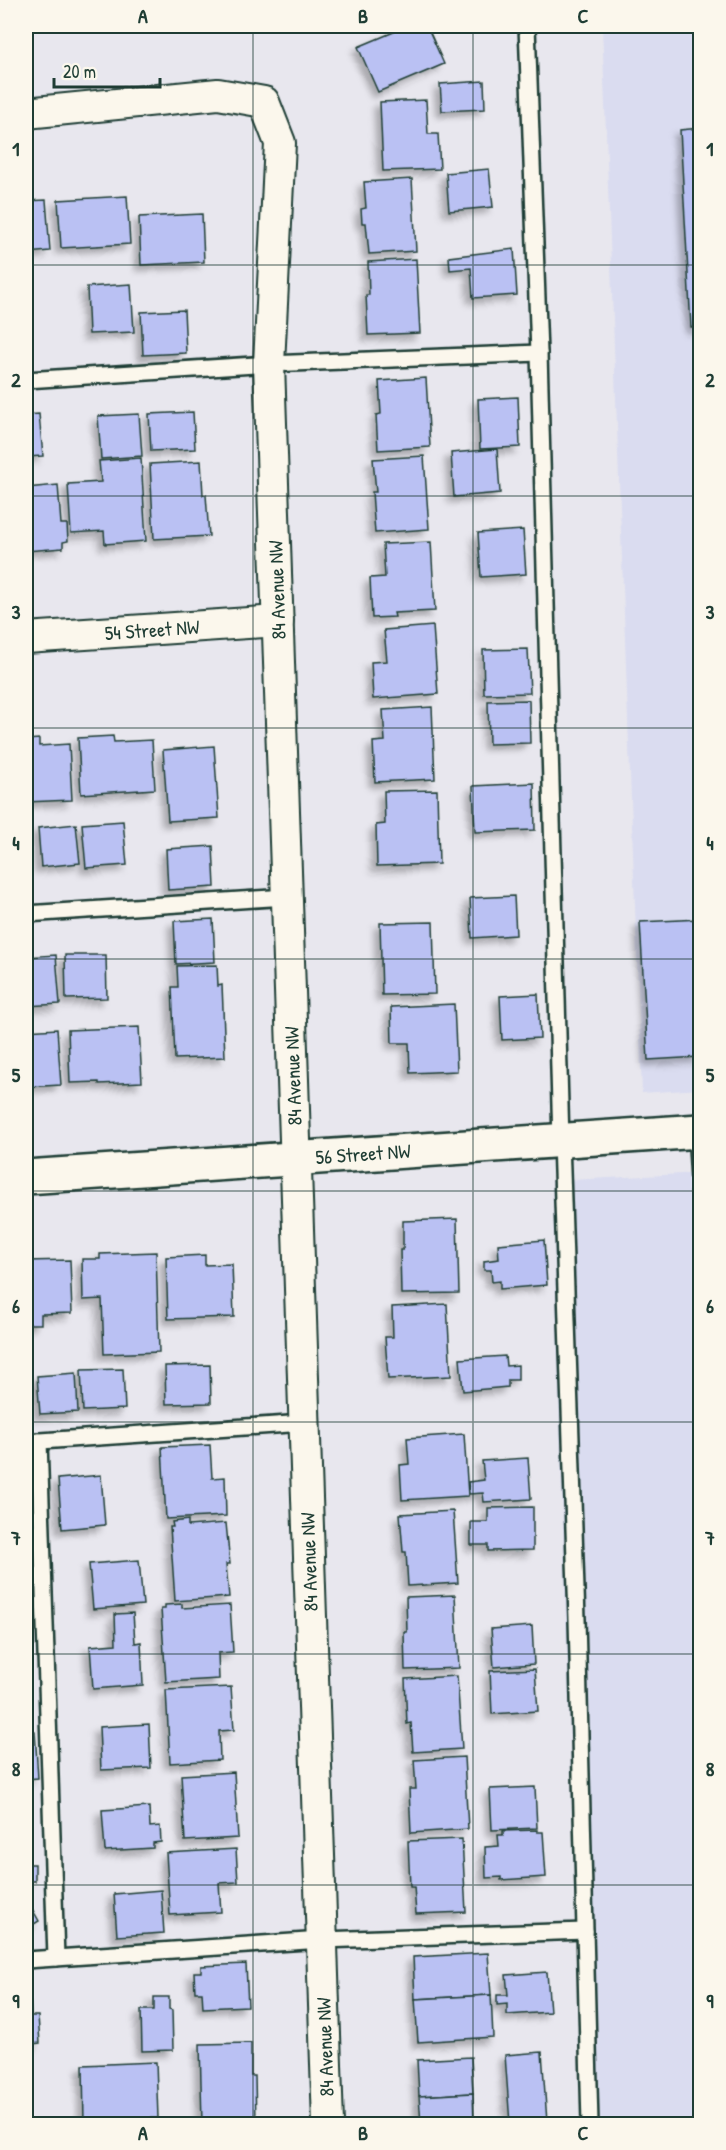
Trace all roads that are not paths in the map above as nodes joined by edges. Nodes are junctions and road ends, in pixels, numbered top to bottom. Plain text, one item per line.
1 (527, 26) edge
2 (26, 113) edge
3 (539, 353) junction
4 (268, 364) junction
5 (26, 380) edge
6 (278, 621) junction
7 (26, 638) edge
8 (287, 897) junction
9 (26, 914) edge
10 (698, 1131) edge
11 (561, 1141) junction
12 (295, 1159) junction
13 (26, 1177) edge
14 (700, 1196) edge
15 (304, 1423) junction
16 (32, 1441) edge
17 (585, 1931) junction
18 (322, 1940) junction
19 (56, 1958) junction
20 (26, 1960) edge
21 (328, 2124) edge
22 (590, 2124) edge

1 - 3 lane
2 - 4 street, 84 Avenue NW
3 - 4 lane
3 - 11 lane
4 - 5 lane
4 - 6 street, 84 Avenue NW
6 - 7 street, 54 Street NW
6 - 8 street, 84 Avenue NW
8 - 9 lane
8 - 12 street, 84 Avenue NW
10 - 11 street, 56 Street NW
10 - 14 lane
11 - 12 street, 56 Street NW
11 - 17 lane
12 - 13 street, 56 Street NW
12 - 15 street, 84 Avenue NW
15 - 16 lane
15 - 18 street, 84 Avenue NW
16 - 19 lane
17 - 18 lane
17 - 22 lane
18 - 19 lane
18 - 21 street, 84 Avenue NW
19 - 20 lane

